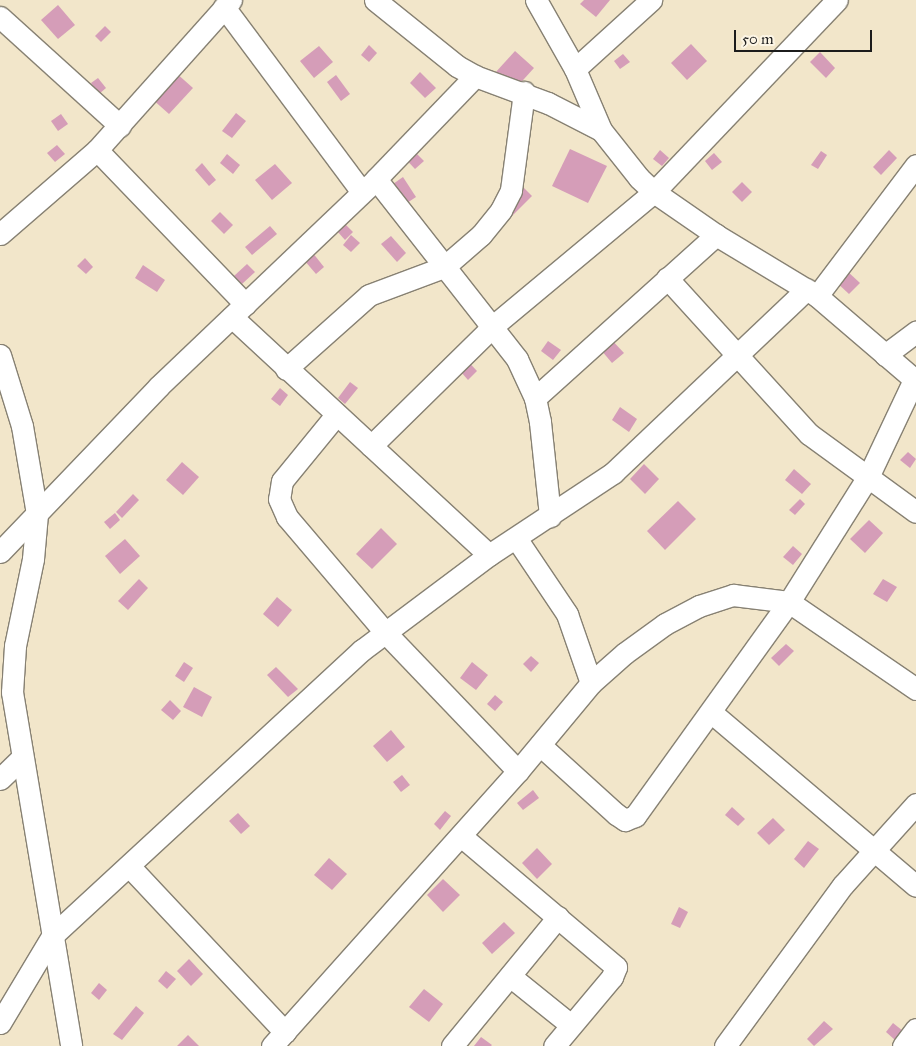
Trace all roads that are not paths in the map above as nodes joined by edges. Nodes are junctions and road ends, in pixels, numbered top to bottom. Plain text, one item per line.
1 (375, 0) edge
2 (536, 0) edge
3 (651, 0) edge
4 (837, 0) edge
5 (228, 4) edge
6 (0, 17) edge
7 (575, 69) junction
8 (475, 76) junction
9 (524, 92) junction
10 (120, 126) junction
11 (601, 130) junction
12 (97, 150) junction
13 (916, 165) edge
14 (368, 185) junction
15 (654, 192) junction
16 (0, 234) edge
17 (716, 235) junction
18 (444, 267) junction
19 (667, 278) junction
20 (812, 292) junction
21 (238, 310) junction
22 (493, 326) junction
23 (916, 332) edge
24 (0, 355) edge
25 (884, 355) junction
26 (738, 358) junction
27 (286, 369) junction
28 (915, 380) edge
29 (535, 398) junction
30 (336, 415) junction
31 (371, 446) junction
32 (869, 475) junction
33 (916, 512) edge
34 (37, 514) junction
35 (550, 516) junction
36 (516, 538) junction
37 (0, 552) edge
38 (489, 554) junction
39 (789, 602) junction
40 (384, 631) junction
41 (591, 683) junction
42 (916, 689) edge
43 (712, 713) junction
44 (540, 745) junction
45 (22, 758) junction
46 (518, 771) junction
47 (0, 779) edge
48 (916, 804) edge
49 (461, 836) junction
50 (874, 848) junction
51 (129, 866) junction
52 (916, 886) edge
53 (558, 917) junction
54 (52, 936) junction
55 (510, 976) junction
56 (0, 1023) edge
57 (571, 1025) junction
58 (916, 1029) edge
59 (279, 1039) edge
60 (71, 1046) edge
61 (452, 1046) edge
62 (554, 1046) edge
63 (725, 1046) edge
64 (903, 1046) edge

1 - 8 street
2 - 7 street
3 - 7 street
4 - 15 street
5 - 10 street
5 - 14 street
6 - 10 street
7 - 11 street
8 - 9 street
8 - 14 street
9 - 11 street
9 - 18 street
10 - 12 street
11 - 15 street
12 - 16 street
12 - 21 street
13 - 20 street
14 - 18 street
14 - 21 street
15 - 17 street
15 - 22 street
17 - 19 street
17 - 20 street
18 - 22 street
18 - 27 street
19 - 26 street
19 - 29 street
20 - 25 street
20 - 26 street
21 - 27 street
21 - 34 street
22 - 29 street
22 - 31 street
23 - 25 street
24 - 34 street
25 - 28 street
26 - 32 street
26 - 35 street
27 - 30 street
28 - 32 street
29 - 35 street
30 - 31 street
30 - 40 street
31 - 38 street
32 - 33 street
32 - 39 street
34 - 37 street
34 - 45 street
35 - 36 street
36 - 38 street
36 - 41 street
38 - 40 street
39 - 41 street
39 - 42 street
39 - 43 street
40 - 46 street
40 - 51 street
41 - 44 street
43 - 44 street
43 - 50 street
44 - 46 street
45 - 47 street
45 - 54 street
46 - 49 street
48 - 50 street
49 - 53 street
49 - 59 street
50 - 52 street
50 - 63 street
51 - 54 street
51 - 59 street
53 - 55 street
53 - 57 street
54 - 56 street
54 - 60 street
55 - 57 street
55 - 61 street
57 - 62 street
58 - 64 street

